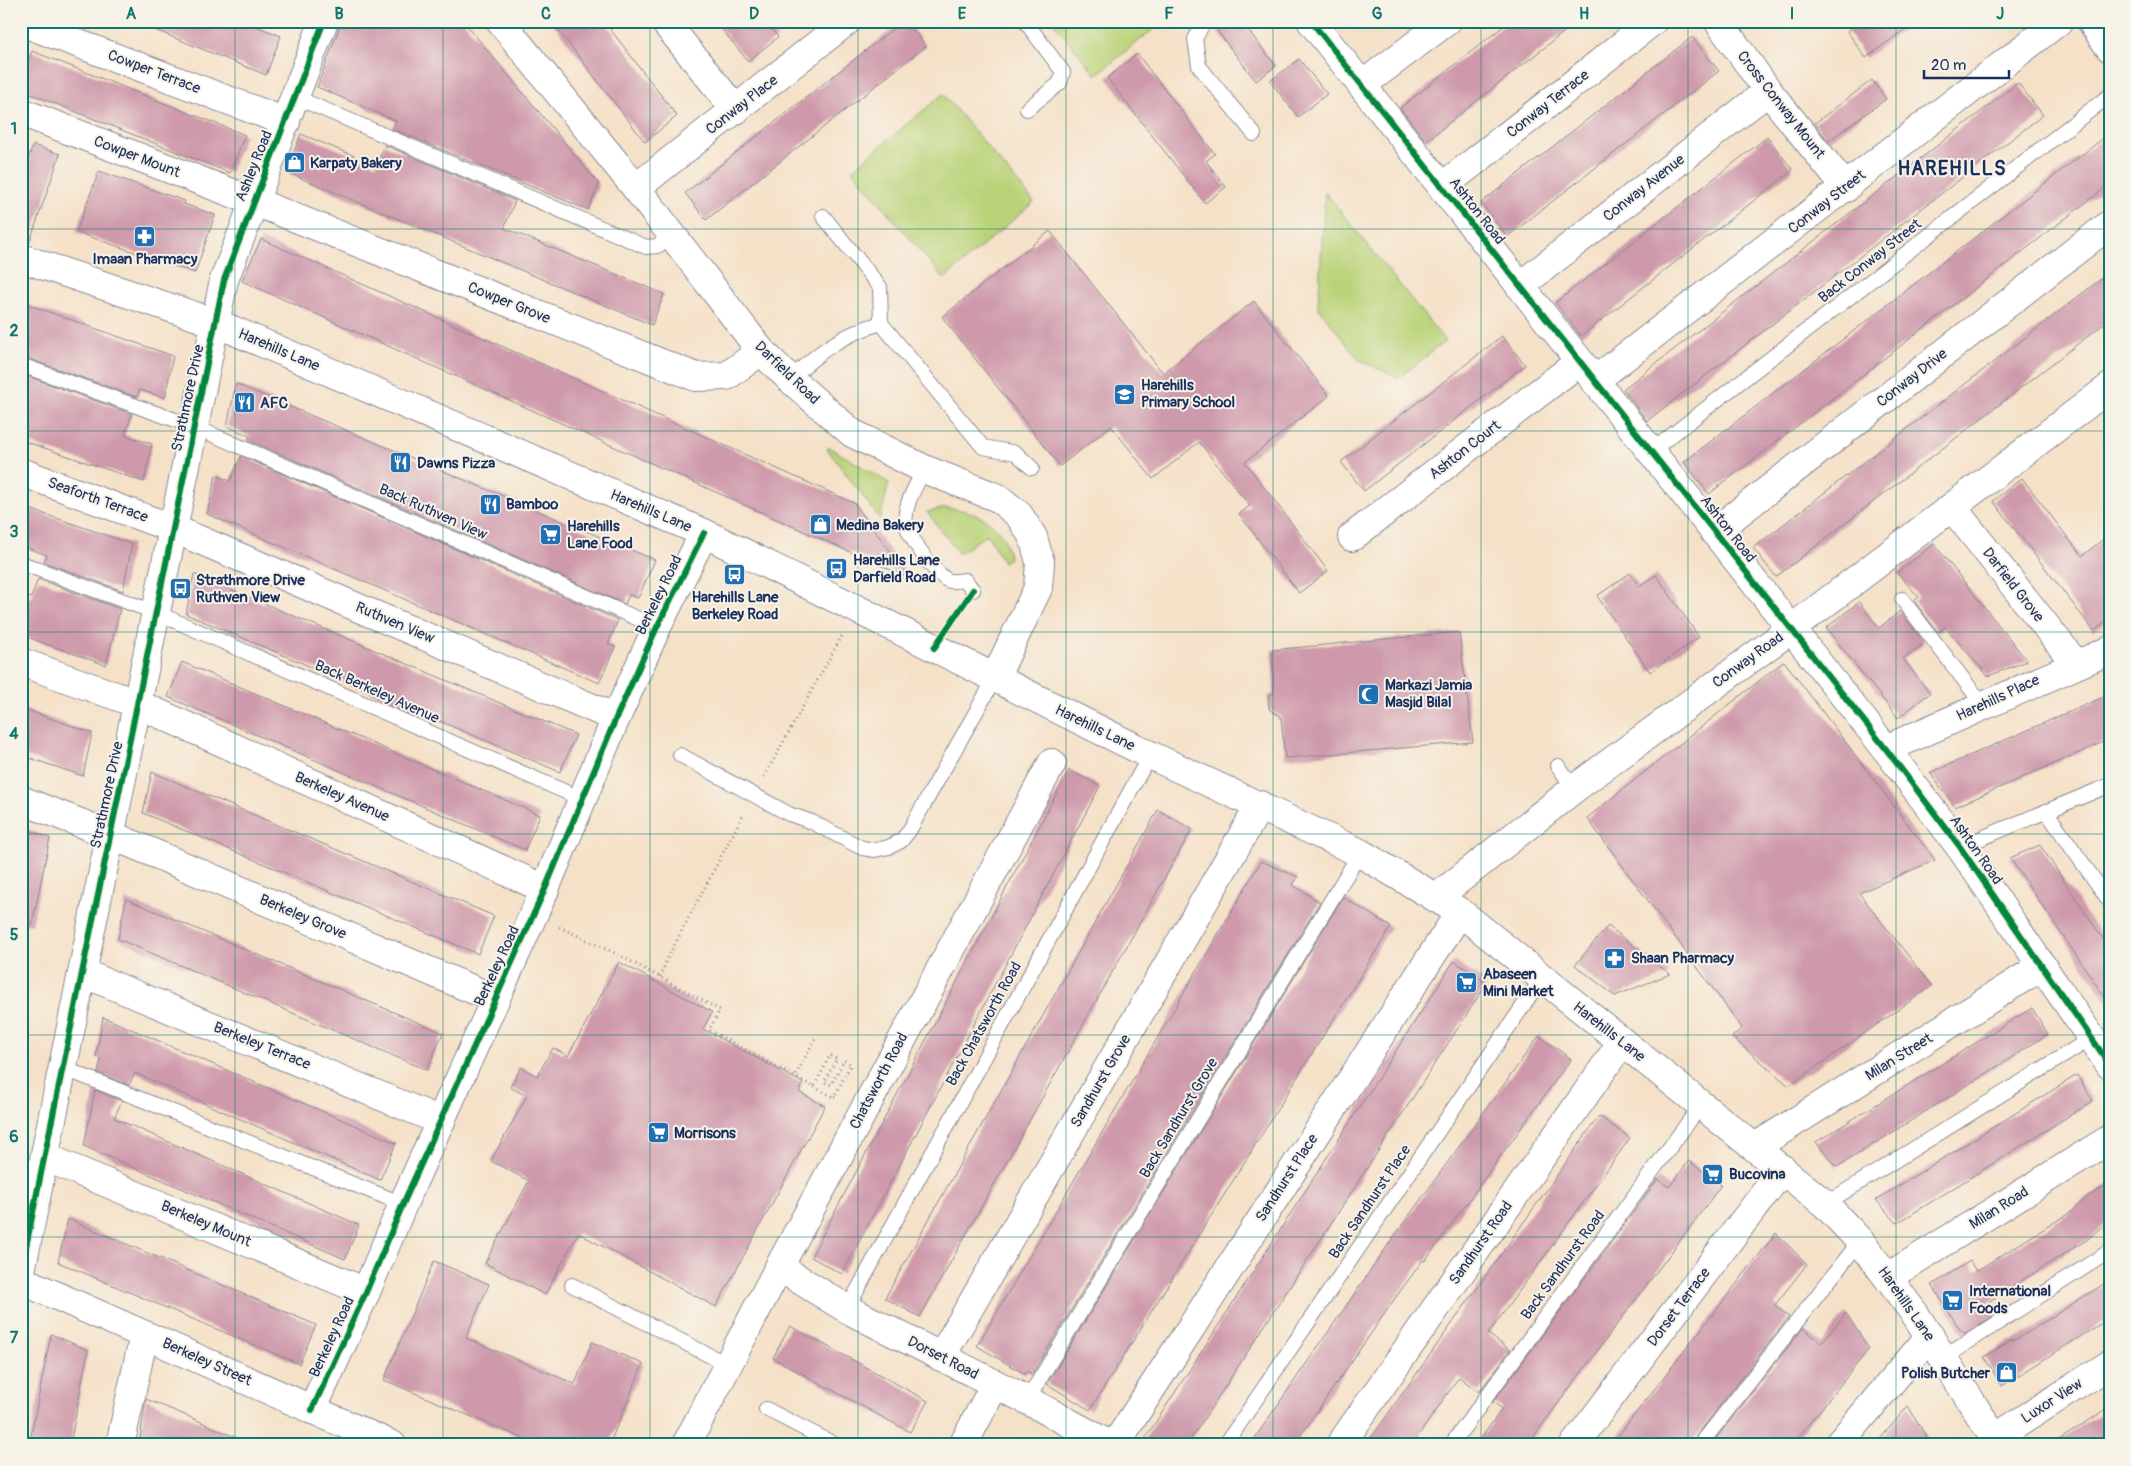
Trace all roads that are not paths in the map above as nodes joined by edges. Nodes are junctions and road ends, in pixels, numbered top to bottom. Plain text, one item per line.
1 (324, 21) edge
2 (500, 21) edge
3 (664, 21) edge
4 (1025, 21) edge
5 (1204, 21) edge
6 (1311, 21) edge
7 (1447, 21) edge
8 (1653, 21) edge
9 (1718, 21) edge
10 (2059, 21) edge
11 (2091, 21) edge
12 (21, 22) edge
13 (835, 25) edge
14 (2110, 48) edge
15 (1362, 85) junction
16 (1768, 91) junction
17 (2110, 95) edge
18 (291, 109) junction
19 (1027, 109) dead end
20 (736, 110) junction
21 (21, 112) edge
22 (1254, 134) dead end
23 (1442, 187) junction
24 (636, 188) junction
25 (1846, 188) junction
26 (253, 202) junction
27 (823, 216) dead end
28 (2110, 224) edge
29 (674, 236) junction
30 (21, 258) edge
31 (1520, 286) junction
32 (881, 322) junction
33 (216, 323) junction
34 (761, 351) junction
35 (21, 365) edge
36 (1586, 371) junction
37 (790, 379) junction
38 (2110, 387) edge
39 (195, 426) junction
40 (1650, 452) junction
41 (1032, 468) dead end
42 (924, 469) junction
43 (21, 472) edge
44 (1952, 507) junction
45 (174, 529) junction
46 (1714, 532) junction
47 (704, 533) junction
48 (1352, 538) dead end
49 (21, 563) edge
50 (973, 590) dead end
51 (1902, 599) dead end
52 (157, 613) junction
53 (657, 627) junction
54 (1791, 629) junction
55 (2110, 650) edge
56 (21, 662) edge
57 (2075, 663) junction
58 (995, 678) junction
59 (138, 704) junction
60 (1984, 705) junction
61 (616, 718) junction
62 (1886, 749) junction
63 (680, 755) dead end
64 (1150, 755) junction
65 (1052, 763) dead end
66 (1558, 766) dead end
67 (2110, 785) edge
68 (1574, 789) junction
69 (21, 800) edge
70 (584, 800) junction
71 (1260, 805) junction
72 (2046, 811) junction
73 (111, 835) junction
74 (1960, 847) junction
75 (1360, 853) junction
76 (546, 889) junction
77 (1436, 898) junction
78 (2110, 902) edge
79 (1460, 912) junction
80 (2042, 966) junction
81 (83, 973) junction
82 (1542, 978) junction
83 (495, 999) junction
84 (2092, 1038) junction
85 (1622, 1042) junction
86 (2110, 1065) edge
87 (64, 1068) junction
88 (1702, 1105) junction
89 (441, 1121) junction
90 (2110, 1139) edge
91 (1755, 1147) junction
92 (45, 1157) junction
93 (1783, 1168) junction
94 (403, 1204) junction
95 (1825, 1204) junction
96 (28, 1206) edge
97 (1860, 1241) junction
98 (2110, 1251) edge
99 (779, 1267) junction
100 (21, 1271) edge
101 (1888, 1277) junction
102 (21, 1280) edge
103 (572, 1285) dead end
104 (366, 1292) junction
105 (847, 1309) junction
106 (144, 1335) junction
107 (1937, 1347) junction
108 (941, 1357) junction
109 (2110, 1364) edge
110 (728, 1365) junction
111 (995, 1384) junction
112 (1027, 1400) junction
113 (766, 1409) dead end
114 (312, 1410) junction
115 (1997, 1441) edge
116 (1840, 1444) edge
117 (120, 1445) edge
118 (392, 1445) edge
119 (686, 1445) edge
120 (836, 1445) edge
121 (964, 1445) edge
122 (1110, 1445) edge
123 (1115, 1445) edge
124 (1225, 1445) edge
125 (1340, 1445) edge
126 (1451, 1445) edge
127 (1574, 1445) edge
128 (1700, 1445) edge

1 - 18 street, Ashley Road
2 - 24 street, Darfield Road
3 - 20 street
4 - 19 lane
5 - 22 lane
6 - 15 street, Ashton Road
7 - 15 street
8 - 23 street, Conway Terrace
9 - 16 street, Cross Conway Mount
10 - 25 street, Conway Street
11 - 14 street
12 - 18 street, Cowper Terrace
13 - 20 street, Conway Place
15 - 23 street, Ashton Road
16 - 25 street, Cross Conway Mount
16 - 31 street, Conway Avenue
17 - 40 lane, Back Conway Street
18 - 26 street, Ashley Road
18 - 29 lane
20 - 24 street, Conway Place
21 - 26 street, Cowper Mount
23 - 31 street, Ashton Road
24 - 29 street, Darfield Road
25 - 36 street, Conway Street
26 - 33 street, Ashley Road
26 - 34 street, Cowper Grove
27 - 32 lane
28 - 46 street, Conway Drive
29 - 34 street, Darfield Road
30 - 33 street, Harehills Lane
31 - 36 street, Ashton Road
32 - 37 lane
32 - 41 lane
33 - 39 street, Strathmore Drive
33 - 47 street, Harehills Lane
34 - 37 street, Darfield Road
35 - 39 lane, Back Ruthven View
36 - 40 street, Ashton Road
36 - 48 street, Ashton Court
37 - 42 street, Darfield Road
38 - 44 street, Conway Road
39 - 45 street, Strathmore Drive
39 - 53 lane, Back Ruthven View
40 - 46 street, Ashton Road
42 - 50 lane
42 - 58 street, Darfield Road
43 - 45 street, Seaforth Terrace
44 - 54 street, Conway Road
44 - 57 street, Darfield Grove
45 - 52 street, Strathmore Drive
45 - 61 street, Ruthven View
46 - 54 street, Ashton Road
47 - 53 street, Berkeley Road
47 - 58 street, Harehills Lane
49 - 52 lane, Back Berkeley Avenue
51 - 60 lane
52 - 59 street, Strathmore Drive
52 - 70 lane, Back Berkeley Avenue
53 - 61 street, Berkeley Road
54 - 62 street, Ashton Road
54 - 68 street, Conway Road
55 - 57 street, Harehills Place
56 - 59 street, Berkeley Avenue
57 - 60 street, Harehills Place
58 - 63 lane
58 - 64 street, Harehills Lane
59 - 73 street, Strathmore Drive
59 - 76 street, Berkeley Avenue
60 - 62 street, Harehills Place
61 - 70 street, Berkeley Road
62 - 74 street, Ashton Road
64 - 71 street, Harehills Lane
64 - 105 lane, Back Chatsworth Road
65 - 99 street, Chatsworth Road
66 - 68 lane
67 - 72 lane
68 - 77 street, Conway Road
69 - 73 street, Berkeley Grove
70 - 76 street, Berkeley Road
71 - 75 street, Harehills Lane
71 - 108 street, Sandhurst Grove
72 - 74 lane
72 - 78 lane
73 - 81 street, Strathmore Drive
73 - 83 street, Berkeley Grove
74 - 80 street, Ashton Road
75 - 77 street, Harehills Lane
75 - 112 lane, Back Sandhurst Grove
76 - 83 street, Berkeley Road
77 - 79 street, Harehills Lane
79 - 82 street, Harehills Lane
79 - 123 street, Sandhurst Place
80 - 84 street, Ashton Road
80 - 91 street, Milan Street
81 - 87 street, Strathmore Drive
81 - 89 street, Berkeley Terrace
82 - 85 street, Harehills Lane
82 - 124 lane, Back Sandhurst Place
83 - 89 street, Berkeley Road
84 - 86 street, Ashton Road
84 - 95 lane
85 - 88 street, Harehills Lane
85 - 125 street, Sandhurst Road
87 - 92 street, Strathmore Drive
87 - 94 lane
88 - 91 street, Harehills Lane
88 - 126 lane, Back Sandhurst Road
89 - 94 street, Berkeley Road
90 - 101 street, Milan Road
91 - 93 street, Harehills Lane
92 - 96 street, Strathmore Drive
92 - 104 street, Berkeley Mount
93 - 95 street, Harehills Lane
93 - 127 street, Dorset Terrace
94 - 104 street, Berkeley Road
95 - 97 street, Harehills Lane
96 - 100 street, Strathmore Drive
97 - 101 street, Harehills Lane
97 - 128 lane
98 - 107 lane
99 - 105 street, Dorset Road
99 - 110 street, Chatsworth Road
101 - 107 street, Harehills Lane
102 - 106 street, Berkeley Street
103 - 110 lane
104 - 114 street, Berkeley Road
105 - 108 street, Dorset Road
106 - 114 street, Berkeley Street
106 - 117 street
107 - 115 street, Harehills Lane
107 - 116 street
108 - 111 street, Dorset Road
109 - 115 street, Luxor View
110 - 119 street, Chatsworth Road
111 - 112 street, Dorset Road
111 - 121 street
112 - 122 street, Dorset Road
113 - 120 lane
114 - 118 street, Berkeley Street

